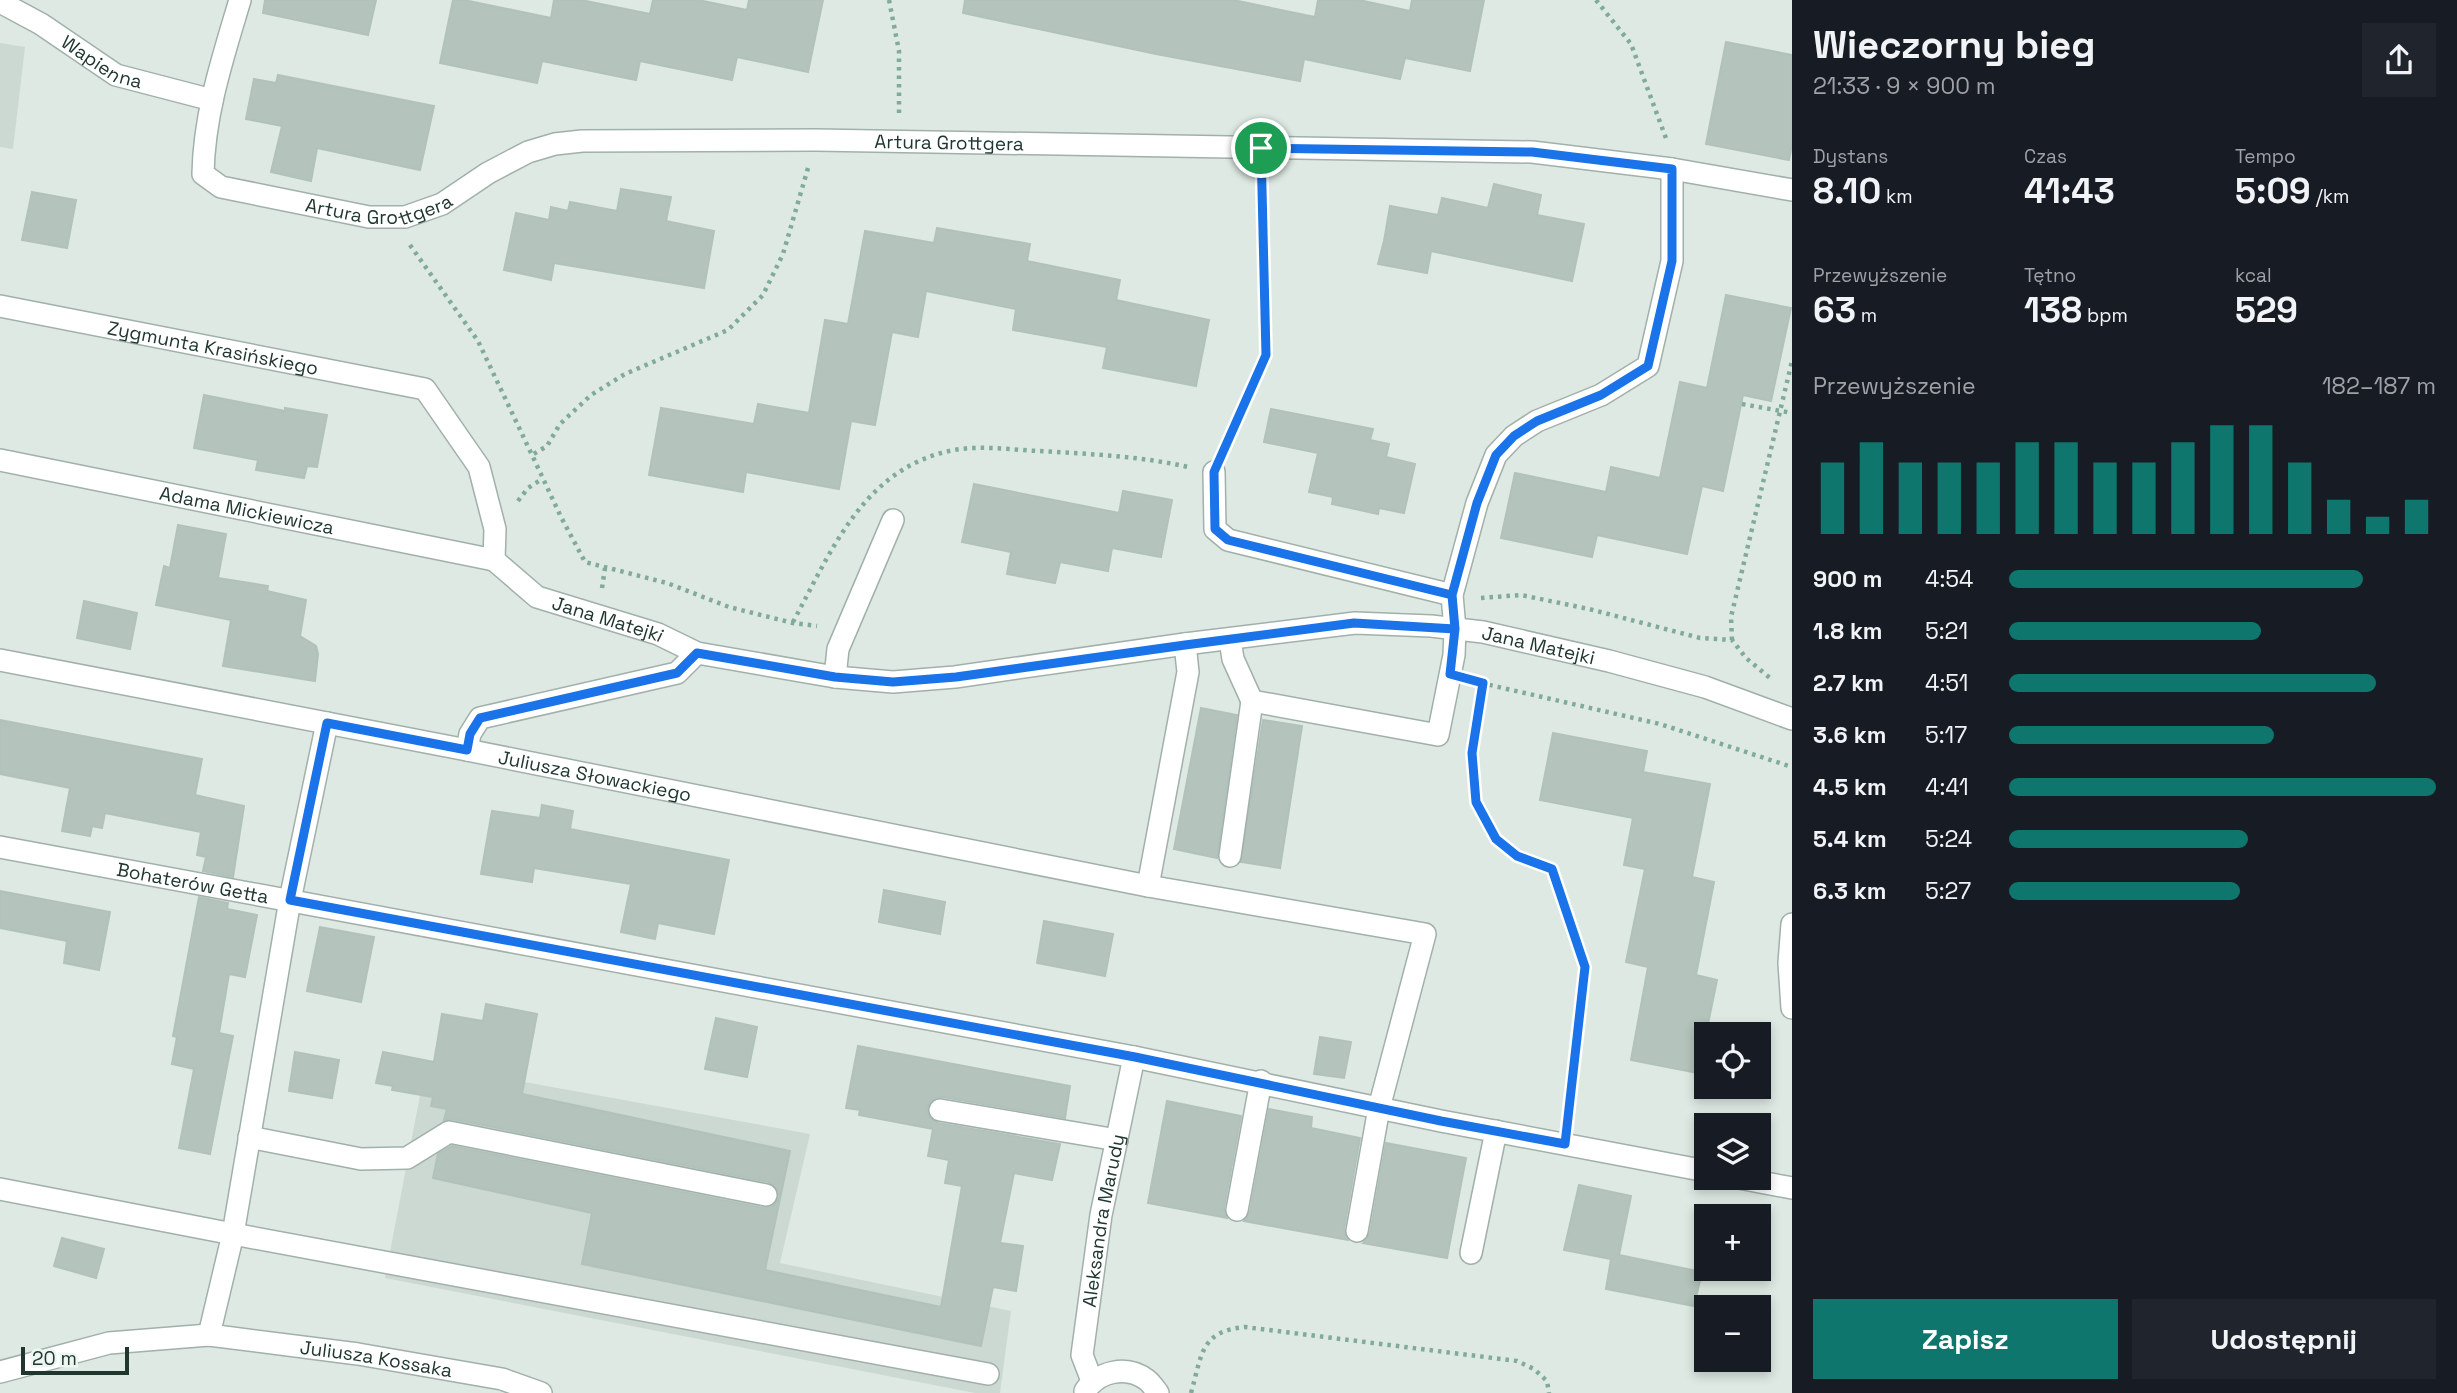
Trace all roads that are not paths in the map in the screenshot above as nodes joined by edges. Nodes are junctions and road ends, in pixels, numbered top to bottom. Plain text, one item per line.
1 (240, 0) edge
2 (4, 2) edge
3 (212, 100) junction
4 (1672, 169) junction
5 (1792, 190) edge
6 (0, 306) edge
7 (0, 460) edge
8 (1214, 472) road end
9 (892, 520) dead end
10 (494, 560) junction
11 (1452, 595) junction
12 (1455, 629) junction
13 (1230, 640) junction
14 (1185, 645) junction
15 (697, 653) junction
16 (0, 660) edge
17 (835, 677) junction
18 (1252, 701) junction
19 (1792, 719) edge
20 (327, 723) junction
21 (467, 750) junction
22 (0, 847) edge
23 (1230, 856) dead end
24 (1148, 886) junction
25 (290, 900) junction
26 (1792, 924) edge
27 (1792, 1009) edge
28 (1135, 1057) junction
29 (1261, 1082) junction
30 (1379, 1108) junction
31 (940, 1110) dead end
32 (1496, 1130) junction
33 (249, 1137) junction
34 (1117, 1140) junction
35 (1694, 1169) edge
36 (1771, 1184) edge
37 (1792, 1188) edge
38 (0, 1189) edge
39 (766, 1195) dead end
40 (1237, 1210) dead end
41 (1357, 1231) dead end
42 (233, 1234) junction
43 (1471, 1253) dead end
44 (209, 1335) junction
45 (0, 1372) edge
46 (988, 1374) dead end
47 (1088, 1387) edge
48 (541, 1393) edge
49 (1158, 1393) edge

1 - 3 street
2 - 3 street, Wapienna
3 - 4 street, Artura Grottgera
4 - 5 street, Artura Grottgera
4 - 11 street
6 - 10 street, Zygmunta Krasińskiego
7 - 10 street, Adama Mickiewicza
8 - 11 street
9 - 17 street
10 - 15 street, Jana Matejki
11 - 12 street
12 - 13 street, Jana Matejki
12 - 18 street
12 - 19 street, Jana Matejki
13 - 14 street, Jana Matejki
13 - 18 street
14 - 17 street, Jana Matejki
14 - 24 street
15 - 17 street, Jana Matejki
15 - 21 street
16 - 20 street, Juliusza Słowackiego
18 - 23 street
20 - 21 street, Juliusza Słowackiego
20 - 25 street
21 - 24 street, Juliusza Słowackiego
22 - 25 street, Bohaterów Getta
24 - 30 street, Juliusza Słowackiego
25 - 28 street, Bohaterów Getta
25 - 33 street
26 - 27 street
28 - 29 street, Bohaterów Getta
28 - 34 street, Aleksandra Marudy
29 - 30 street, Bohaterów Getta
29 - 40 street
30 - 32 street, Bohaterów Getta
30 - 41 street
31 - 34 street
32 - 35 street, Bohaterów Getta
32 - 43 street
33 - 39 street
33 - 42 street
34 - 47 street, Aleksandra Marudy
36 - 37 street
38 - 42 street
42 - 44 street
42 - 46 street
44 - 45 street, Juliusza Kossaka
44 - 48 street, Juliusza Kossaka
47 - 49 street

